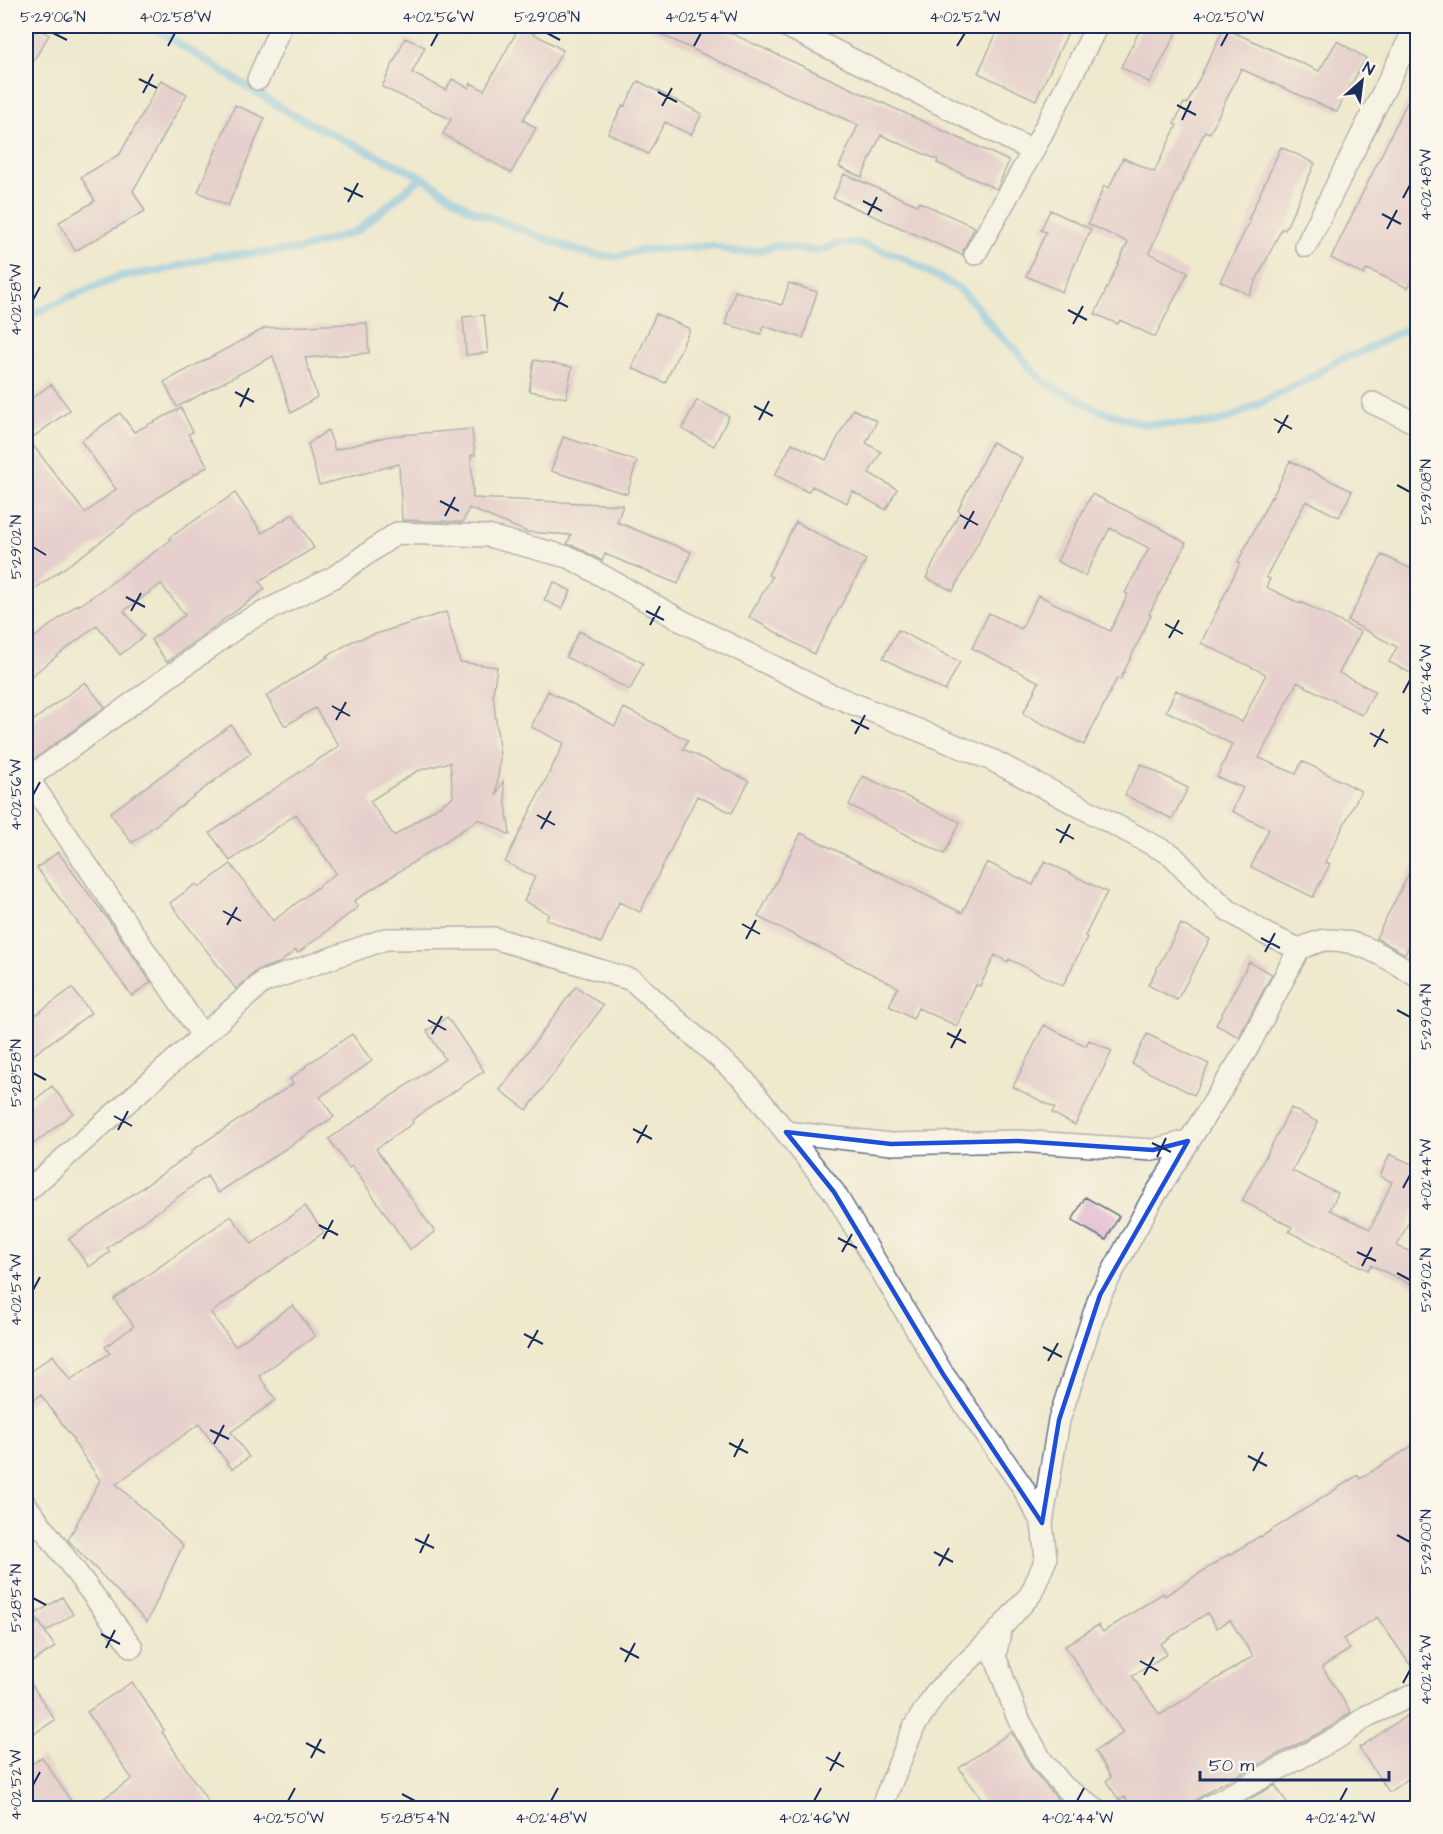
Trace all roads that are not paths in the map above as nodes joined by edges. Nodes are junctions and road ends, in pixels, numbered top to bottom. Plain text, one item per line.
1 (281, 26) edge
2 (786, 26) edge
3 (1097, 26) edge
4 (1416, 26) edge
5 (258, 79) dead end
6 (1033, 152) junction
7 (1306, 246) dead end
8 (975, 254) dead end
9 (1373, 403) dead end
10 (1418, 424) edge
11 (27, 779) edge
12 (1299, 949) junction
13 (1418, 977) edge
14 (202, 1035) junction
15 (786, 1132) junction
16 (1188, 1141) junction
17 (26, 1192) edge
18 (26, 1505) edge
19 (1042, 1523) junction
20 (1001, 1628) junction
21 (132, 1647) dead end
22 (1418, 1693) edge
23 (880, 1809) edge
24 (1095, 1809) edge
25 (1206, 1809) edge

1 - 5 street
2 - 6 street
3 - 6 street
4 - 7 street
6 - 8 street
9 - 10 street
11 - 12 street
11 - 14 street
12 - 13 street
12 - 16 street
14 - 15 street
14 - 17 street
15 - 16 street
15 - 19 street
16 - 19 street
18 - 21 street
19 - 20 street
20 - 23 street
20 - 24 street
22 - 25 street

